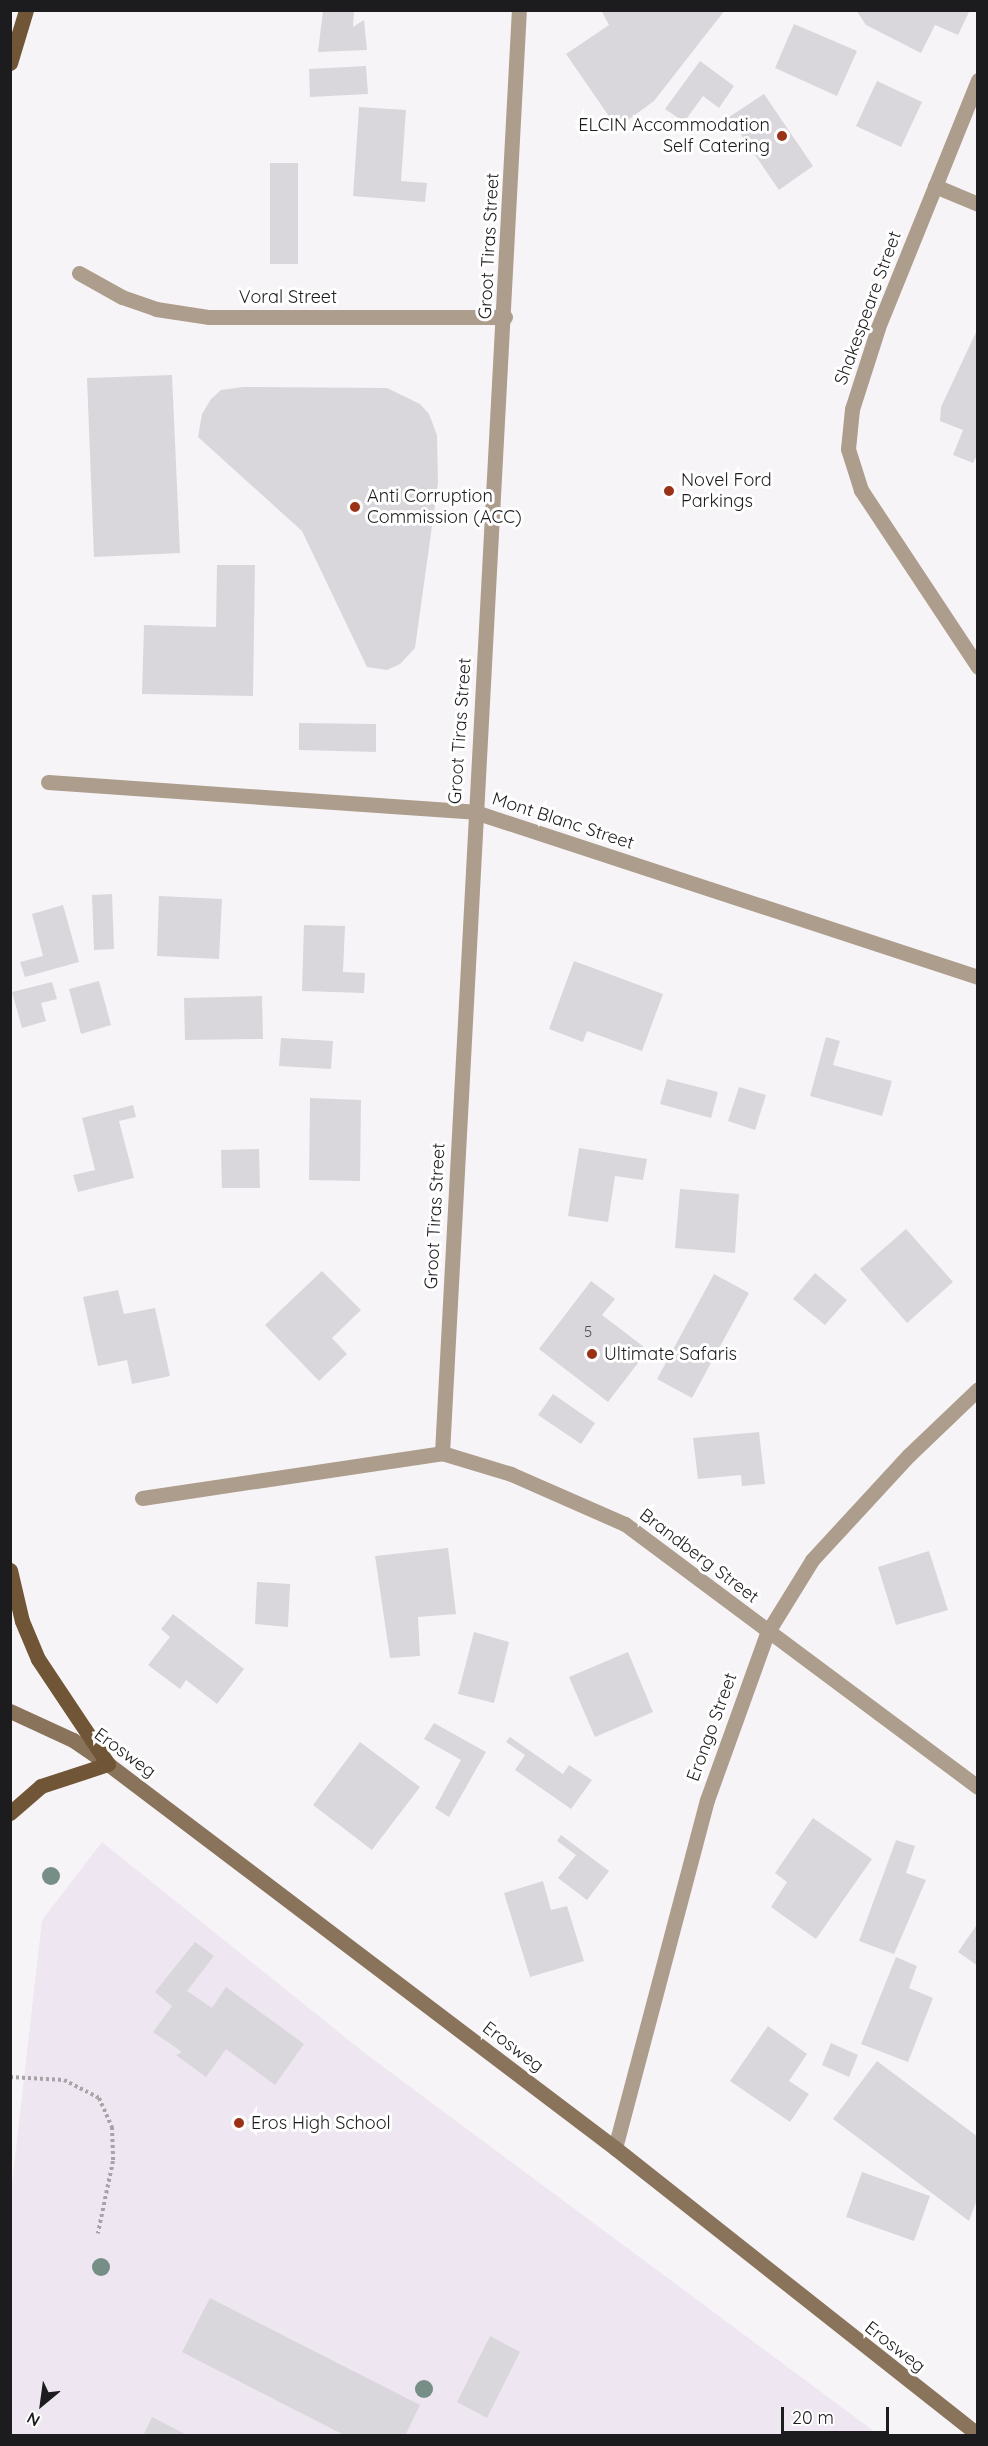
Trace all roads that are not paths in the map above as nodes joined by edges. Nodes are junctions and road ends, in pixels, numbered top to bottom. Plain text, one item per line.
1 (26, 10) edge
2 (519, 10) edge
3 (10, 63) edge
4 (978, 80) edge
5 (935, 186) junction
6 (978, 204) edge
7 (79, 273) dead end
8 (505, 317) junction
9 (978, 667) edge
10 (48, 782) dead end
11 (475, 812) junction
12 (978, 977) edge
13 (978, 1389) edge
14 (442, 1453) junction
15 (142, 1498) dead end
16 (10, 1570) edge
17 (767, 1634) junction
18 (10, 1711) edge
19 (108, 1764) junction
20 (978, 1787) edge
21 (10, 1814) edge
22 (615, 2148) junction
23 (978, 2435) edge

1 - 3 main road
2 - 8 street, Groot Tiras Street
4 - 5 street, Shakespeare Street
5 - 6 street
5 - 9 street, Shakespeare Street
7 - 8 street, Voral Street
8 - 11 street, Groot Tiras Street
10 - 11 street, Mont Blanc Street
11 - 12 street, Mont Blanc Street
11 - 14 street, Groot Tiras Street
13 - 17 street, Erongo Street
14 - 15 street, Brandberg Street
14 - 17 street, Brandberg Street
16 - 19 main road
17 - 20 street, Brandberg Street
17 - 22 street, Erongo Street
18 - 19 street, Erosweg
19 - 21 main road
19 - 22 street, Erosweg
22 - 23 street, Erosweg

